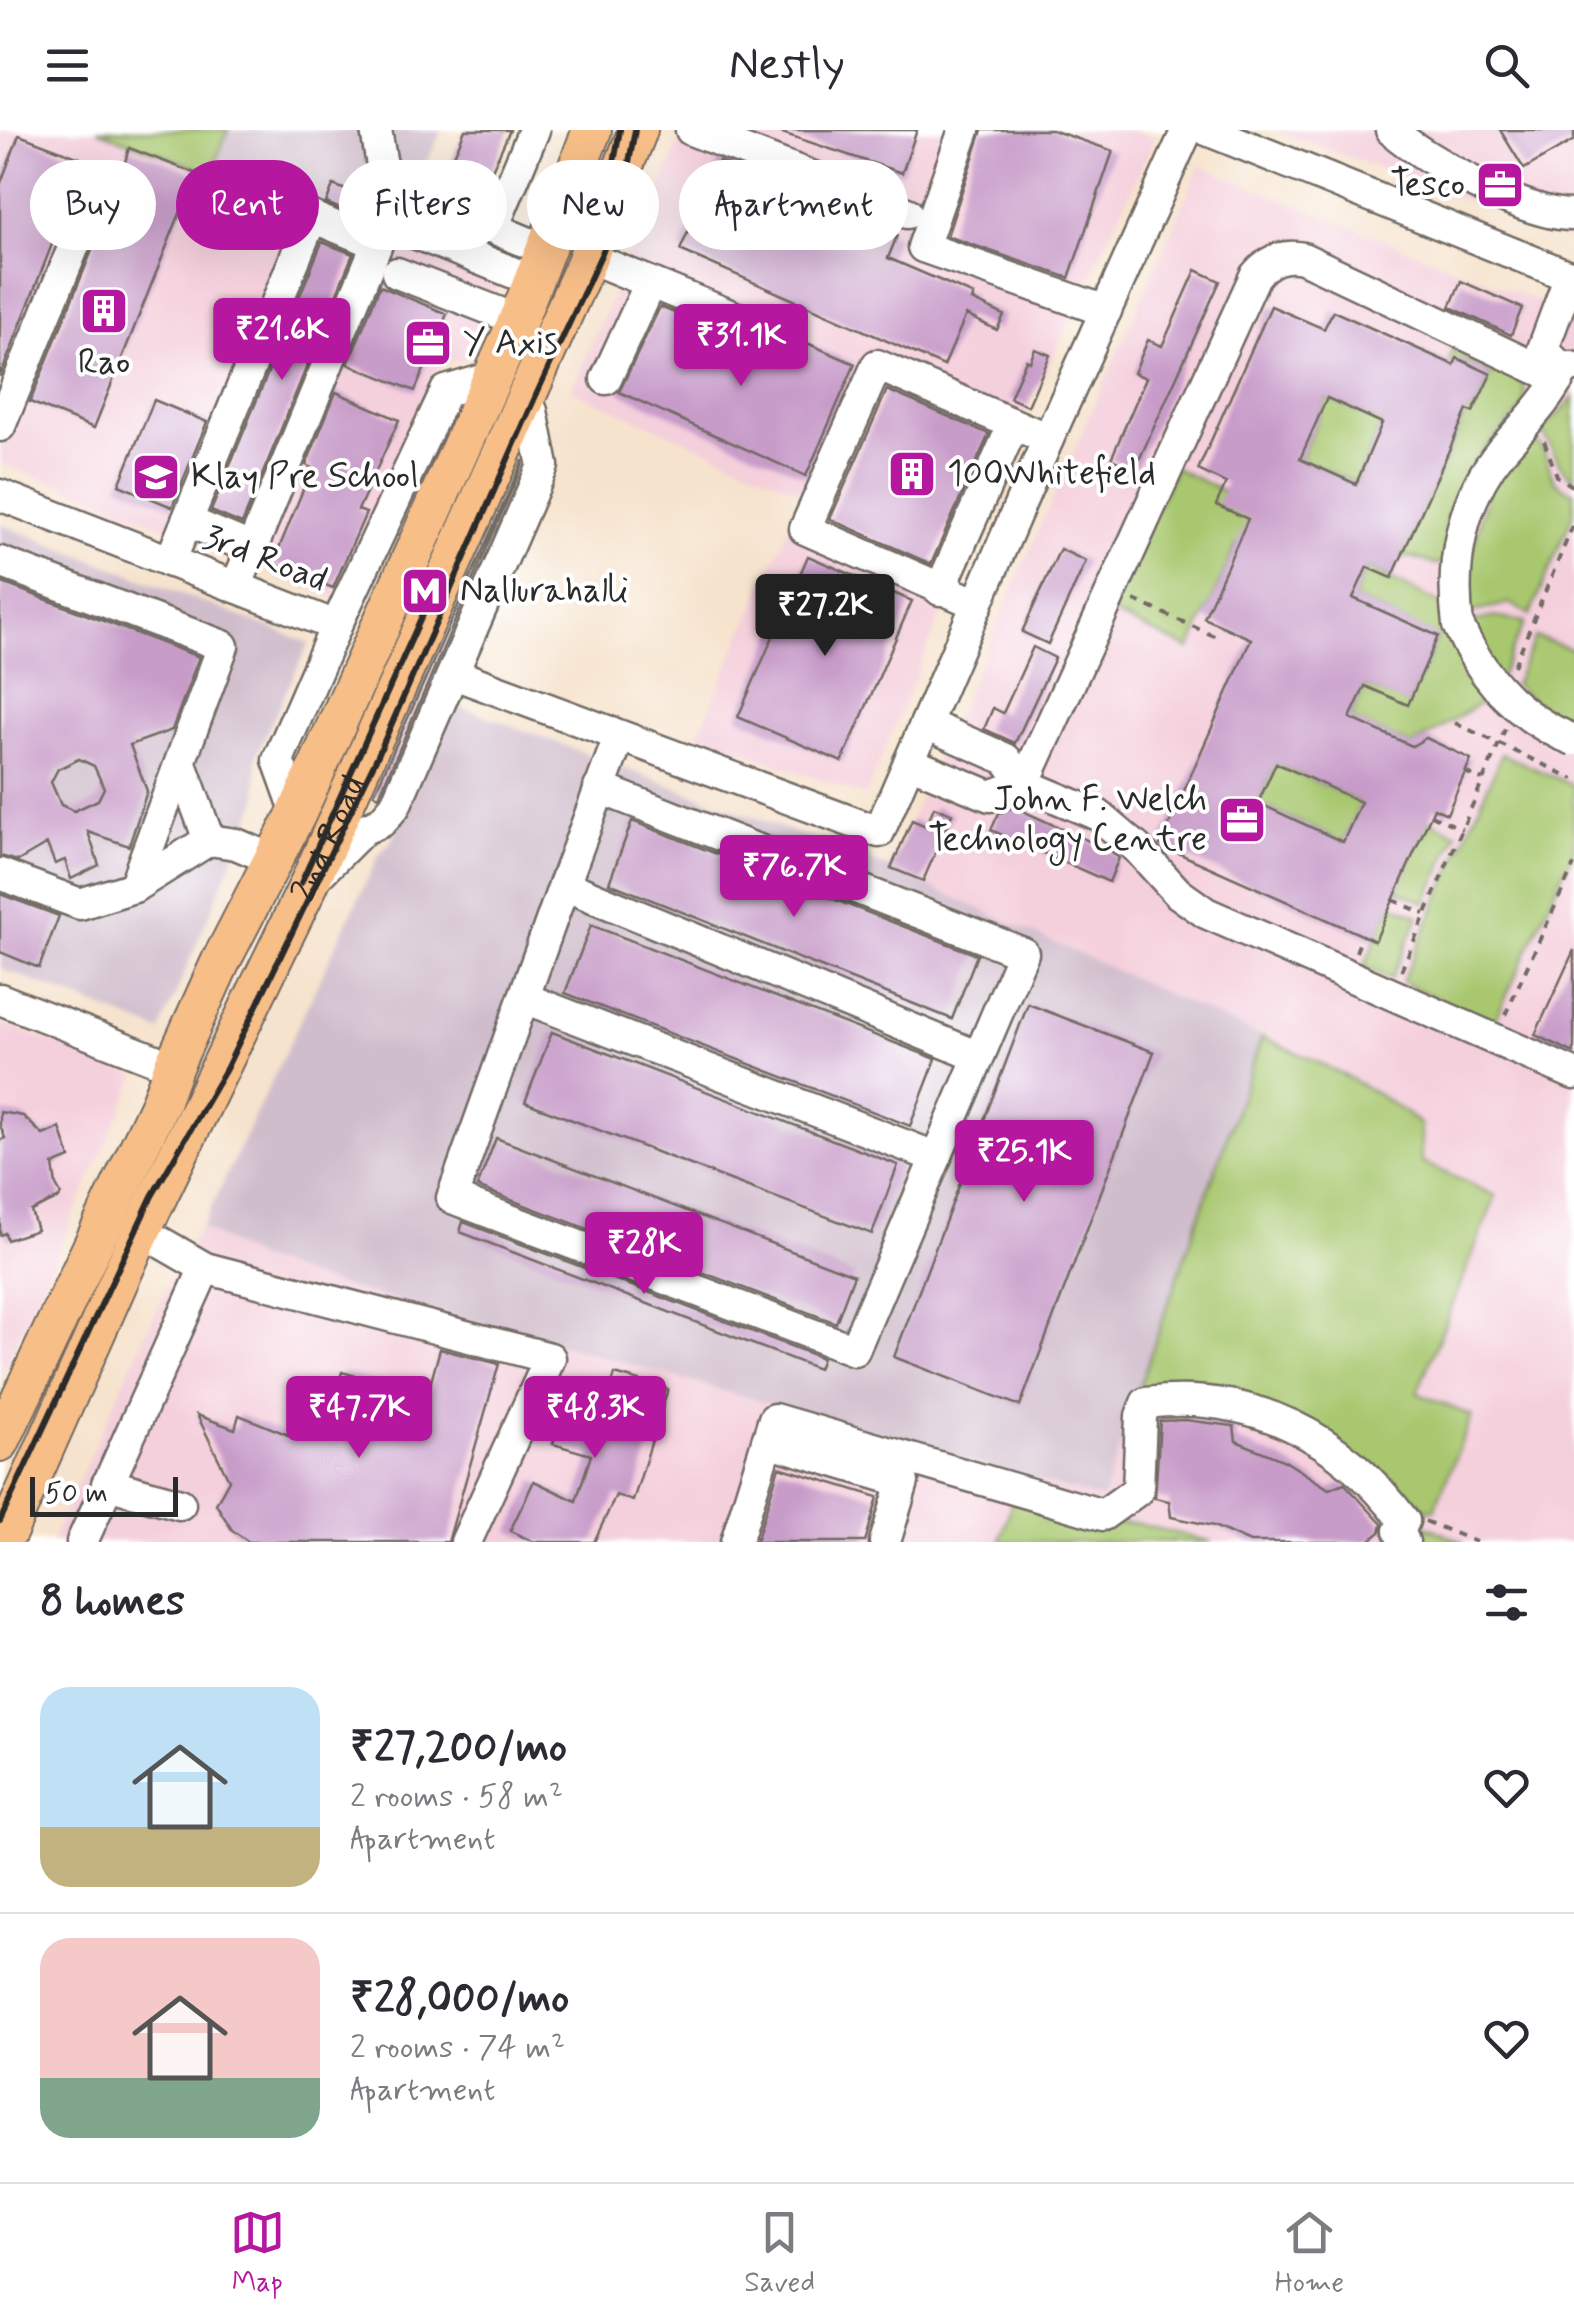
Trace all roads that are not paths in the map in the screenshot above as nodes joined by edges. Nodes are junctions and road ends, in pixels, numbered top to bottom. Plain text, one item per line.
1 (376, 130) edge
2 (534, 130) edge
3 (592, 130) edge
4 (638, 130) edge
5 (692, 130) edge
6 (964, 130) edge
7 (1187, 130) edge
8 (1207, 130) edge
9 (1390, 130) edge
10 (1252, 136) edge
11 (581, 160) edge
12 (625, 160) edge
13 (771, 160) edge
14 (1574, 215) edge
15 (72, 250) edge
16 (546, 250) edge
17 (590, 250) edge
18 (585, 265) junction
19 (540, 266) junction
20 (397, 273) dead end
21 (1572, 277) edge
22 (650, 283) junction
23 (1106, 312) junction
24 (518, 320) junction
25 (762, 328) dead end
26 (1565, 371) edge
27 (490, 378) junction
28 (606, 380) dead end
29 (532, 411) junction
30 (1012, 425) junction
31 (0, 426) edge
32 (1048, 440) junction
33 (0, 496) edge
34 (187, 521) junction
35 (252, 548) junction
36 (0, 562) edge
37 (170, 562) junction
38 (236, 587) junction
39 (940, 590) junction
40 (977, 604) junction
41 (336, 626) junction
42 (454, 674) junction
43 (926, 724) junction
44 (619, 737) junction
45 (1574, 740) edge
46 (909, 762) junction
47 (182, 764) junction
48 (1024, 784) junction
49 (599, 788) junction
50 (297, 813) junction
51 (209, 840) junction
52 (338, 854) junction
53 (274, 860) junction
54 (0, 874) edge
55 (564, 885) junction
56 (308, 886) junction
57 (134, 887) junction
58 (0, 998) edge
59 (524, 998) junction
60 (977, 1056) junction
61 (173, 1067) junction
62 (1574, 1074) edge
63 (935, 1157) junction
64 (141, 1231) junction
65 (204, 1268) junction
66 (767, 1441) junction
67 (0, 1442) edge
68 (108, 1484) junction
69 (11, 1495) edge
70 (180, 1504) dead end
71 (1404, 1531) edge
72 (2, 1542) edge
73 (82, 1542) edge
74 (466, 1542) edge
75 (736, 1542) edge
76 (885, 1542) edge

1 - 19 street
2 - 19 street
3 - 11 main road, 2nd Road
4 - 12 main road, 2nd Road
5 - 13 street
6 - 23 street
7 - 23 street
8 - 10 street
9 - 14 street
10 - 21 street
15 - 31 street
16 - 19 main road, 2nd Road
17 - 18 main road, 2nd Road
18 - 22 street
18 - 29 street
18 - 56 main road, 2nd Road
19 - 24 main road, 2nd Road
20 - 24 street
21 - 26 street
22 - 25 street
22 - 28 street
23 - 32 street
24 - 27 main road, 2nd Road
26 - 45 street, bridge
26 - 48 street
27 - 41 street
27 - 50 main road, 2nd Road
29 - 42 street
29 - 52 street
30 - 32 street
30 - 39 street
30 - 39 street
32 - 40 street
33 - 37 street, 3rd Road
34 - 35 street
34 - 35 street
34 - 37 street
35 - 38 street
36 - 47 street
37 - 38 street, 3rd Road
38 - 41 street, 3rd Road
39 - 40 street
40 - 43 street
41 - 50 street
42 - 44 street
42 - 52 street
43 - 46 street
43 - 48 street
44 - 46 street
44 - 49 street
46 - 48 street
47 - 51 street
47 - 57 street
48 - 62 street
49 - 55 street
49 - 60 street
50 - 53 main road, 2nd Road
51 - 53 street
51 - 57 street
52 - 56 street
53 - 61 main road, 2nd Road
54 - 57 street
55 - 59 street
55 - 60 street
56 - 64 main road, 2nd Road
58 - 61 street
59 - 63 street
59 - 63 street
60 - 63 street
61 - 67 main road, 2nd Road
64 - 65 street
64 - 69 main road, 2nd Road
65 - 68 street
65 - 74 street
66 - 71 street
66 - 75 street
66 - 76 street
68 - 70 street
68 - 73 street
69 - 72 main road, 2nd Road

